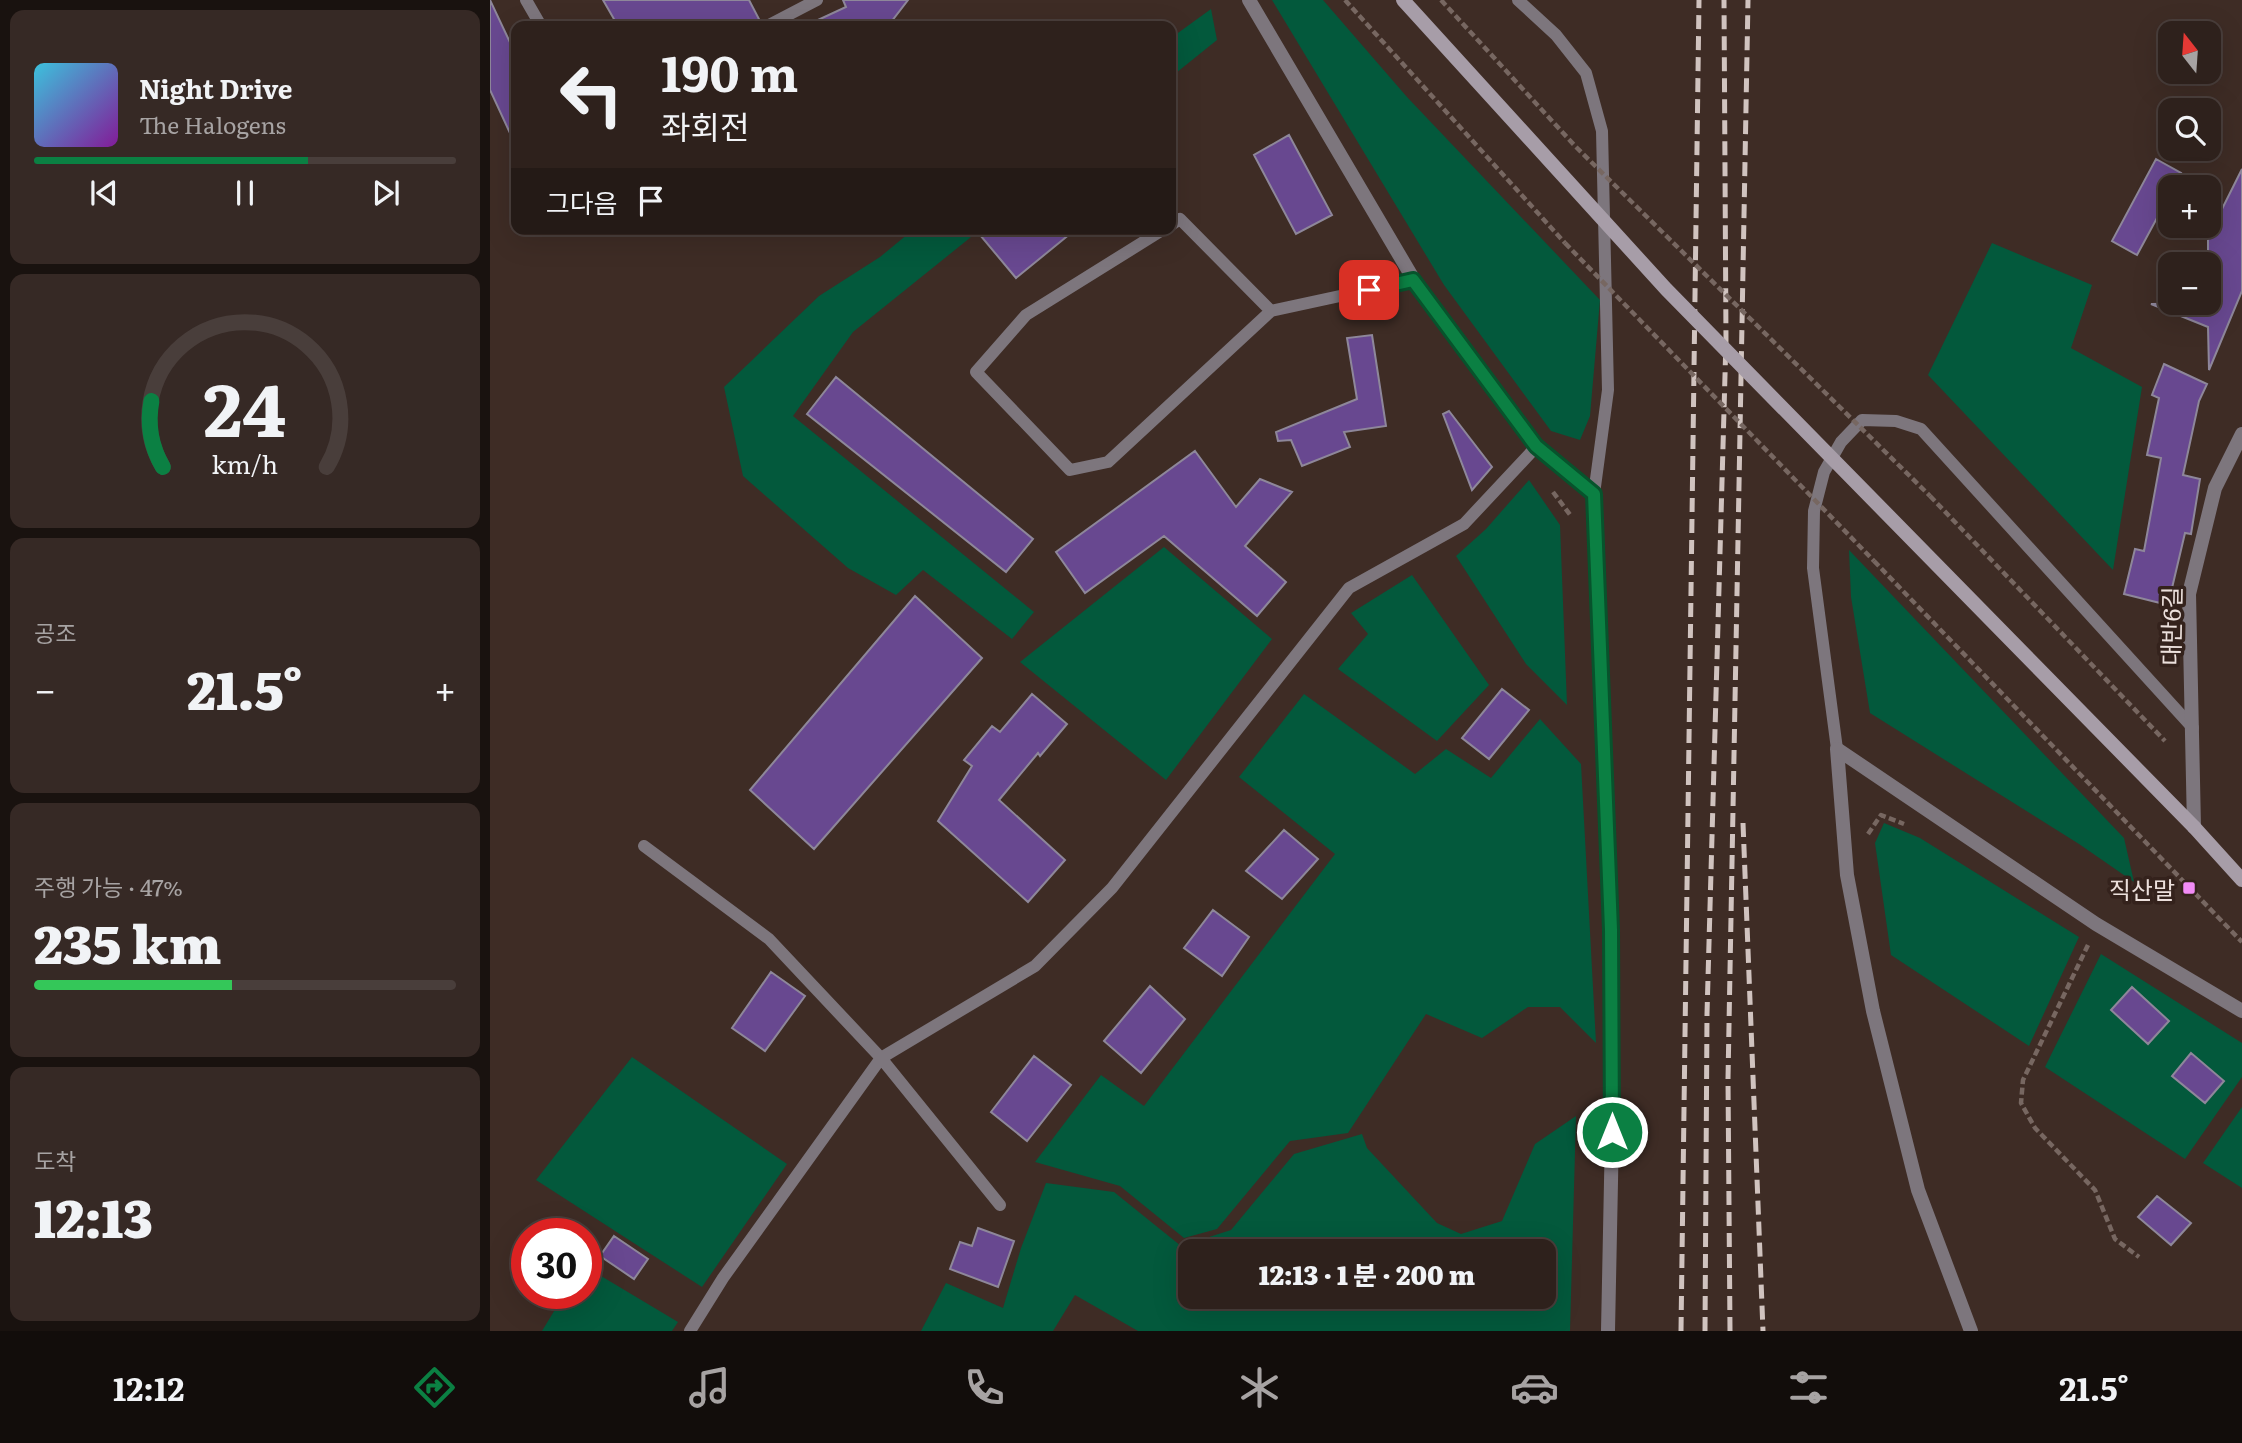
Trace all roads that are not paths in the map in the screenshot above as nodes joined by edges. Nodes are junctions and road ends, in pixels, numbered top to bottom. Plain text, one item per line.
1 (526, 0) edge
2 (817, 0) edge
3 (1250, 0) edge
4 (1402, 0) edge
5 (1518, 0) edge
6 (796, 5) edge
7 (538, 21) edge
8 (774, 21) edge
9 (1176, 222) edge
10 (1154, 235) edge
11 (1413, 280) junction
12 (1271, 311) junction
13 (2242, 434) edge
14 (1536, 446) junction
15 (1594, 494) junction
16 (2193, 728) junction
17 (1837, 749) junction
18 (2194, 827) junction
19 (645, 846) dead end
20 (2242, 880) edge
21 (2242, 1011) edge
22 (881, 1058) junction
23 (1000, 1205) dead end
24 (690, 1331) edge
25 (1608, 1331) edge
26 (1971, 1331) edge

1 - 7 lane
2 - 6 lane
3 - 11 street
4 - 18 main road, bridge
5 - 15 lane
6 - 8 lane
9 - 12 lane
10 - 12 lane
11 - 12 lane
11 - 14 street
13 - 16 street, 대반6길
14 - 15 street
14 - 22 lane
15 - 25 street
16 - 17 lane
16 - 18 street, 대반6길
17 - 21 street
17 - 26 street
18 - 20 main road
19 - 22 lane
22 - 23 lane
22 - 24 lane

